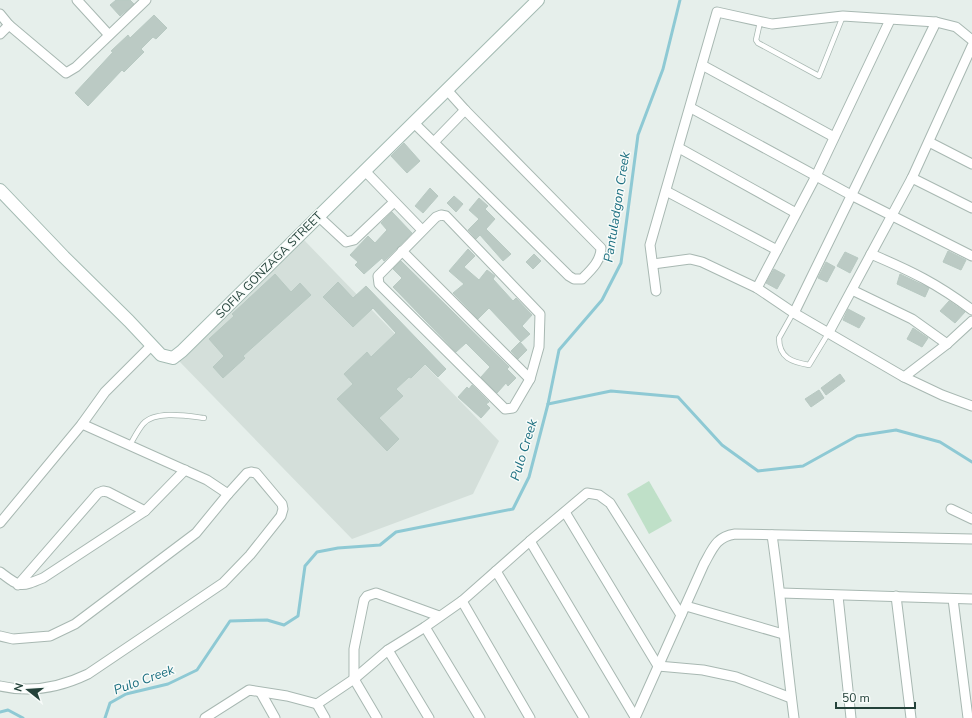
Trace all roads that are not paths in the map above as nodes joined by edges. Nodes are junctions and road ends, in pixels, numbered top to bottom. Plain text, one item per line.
1 (77, 0) edge
2 (146, 0) edge
3 (538, 0) edge
4 (0, 14) edge
5 (843, 16) junction
6 (890, 20) junction
7 (760, 22) junction
8 (936, 22) junction
9 (9, 25) junction
10 (0, 34) edge
11 (109, 34) junction
12 (972, 40) edge
13 (972, 46) edge
14 (702, 65) junction
15 (447, 90) junction
16 (691, 108) junction
17 (465, 110) junction
18 (413, 122) junction
19 (834, 137) junction
20 (434, 142) junction
21 (929, 142) junction
22 (679, 148) junction
23 (972, 164) edge
24 (364, 170) junction
25 (816, 176) junction
26 (912, 178) junction
27 (0, 190) edge
28 (666, 191) junction
29 (851, 195) junction
30 (394, 202) junction
31 (972, 208) edge
32 (796, 213) junction
33 (318, 216) junction
34 (891, 216) junction
35 (422, 230) junction
36 (776, 250) junction
37 (402, 251) junction
38 (871, 254) junction
39 (972, 256) edge
40 (653, 264) junction
41 (757, 288) junction
42 (852, 290) junction
43 (656, 291) dead end
44 (972, 310) edge
45 (794, 313) junction
46 (972, 321) edge
47 (829, 332) junction
48 (947, 344) junction
49 (152, 346) junction
50 (904, 377) junction
51 (530, 379) junction
52 (972, 406) edge
53 (204, 418) dead end
54 (82, 424) junction
55 (130, 445) junction
56 (186, 470) junction
57 (228, 494) junction
58 (951, 509) dead end
59 (145, 511) junction
60 (564, 512) junction
61 (972, 519) edge
62 (0, 524) edge
63 (772, 535) junction
64 (972, 539) edge
65 (530, 541) junction
66 (496, 571) junction
67 (0, 572) edge
68 (18, 585) junction
69 (781, 594) junction
70 (838, 596) junction
71 (896, 596) junction
72 (953, 599) junction
73 (972, 599) edge
74 (462, 601) junction
75 (686, 606) junction
76 (680, 615) junction
77 (439, 616) junction
78 (425, 627) junction
79 (783, 634) junction
80 (0, 636) edge
81 (388, 650) junction
82 (658, 666) junction
83 (354, 679) junction
84 (0, 686) edge
85 (968, 686) edge
86 (261, 693) junction
87 (791, 698) junction
88 (317, 704) junction
89 (220, 714) edge
90 (205, 718) edge
91 (275, 718) edge
92 (325, 718) edge
93 (378, 718) edge
94 (429, 718) edge
95 (480, 718) edge
96 (530, 718) edge
97 (584, 718) edge
98 (635, 718) edge
99 (794, 718) edge
100 (852, 718) edge
101 (911, 718) edge
102 (968, 718) edge

1 - 11 street
2 - 11 street
3 - 15 street, SOFIA GONZAGA STREET
4 - 9 street
5 - 6 street
5 - 7 street
5 - 7 lane
6 - 8 street
6 - 19 street
7 - 14 street
8 - 12 street
8 - 29 street
9 - 10 street
9 - 11 street
13 - 21 street
14 - 16 street
14 - 19 street
15 - 17 street
15 - 18 street, SOFIA GONZAGA STREET
16 - 22 street
16 - 25 street
17 - 20 street
17 - 20 street
18 - 20 street
18 - 24 street, SOFIA GONZAGA STREET
19 - 25 street
21 - 23 street
21 - 26 street
22 - 28 street
22 - 32 street
24 - 30 street
24 - 33 street, SOFIA GONZAGA STREET
25 - 29 street
25 - 32 street
26 - 31 street
26 - 34 street
27 - 49 street, SOFIA GONZAGA STREET
28 - 36 street
28 - 40 street
29 - 34 street
29 - 45 street
30 - 33 street
30 - 35 street
32 - 36 street
33 - 49 street, SOFIA GONZAGA STREET
34 - 38 street
34 - 39 street
35 - 37 street
35 - 51 street
36 - 41 street
37 - 51 street
37 - 51 street
38 - 42 street
38 - 44 street
40 - 41 street
40 - 43 street
41 - 45 street
42 - 47 street
42 - 48 street
45 - 47 street
45 - 47 lane
46 - 48 street
47 - 50 street
48 - 50 street
49 - 54 street
50 - 52 street
53 - 55 lane
54 - 55 street
54 - 62 street
55 - 56 street
56 - 57 street
56 - 59 street
57 - 80 street
57 - 84 street
58 - 61 street
59 - 68 street
59 - 68 street
60 - 65 street
60 - 76 street
60 - 82 street
63 - 64 street
63 - 69 street
63 - 75 street
65 - 66 street
65 - 98 street
66 - 74 street
66 - 97 street
67 - 68 street
69 - 70 street
69 - 79 street
70 - 71 street
70 - 100 street
71 - 72 street
71 - 101 street
72 - 73 street
72 - 85 street
74 - 77 street
74 - 96 street
75 - 76 street
75 - 79 street
76 - 82 street
77 - 78 street
77 - 83 street
78 - 81 street
78 - 95 street
79 - 87 street
81 - 83 street
81 - 94 street
82 - 87 street
82 - 98 street
83 - 88 street
83 - 93 street
85 - 102 street
86 - 88 street
86 - 89 street
86 - 91 street
87 - 99 street
88 - 92 street
89 - 90 street

